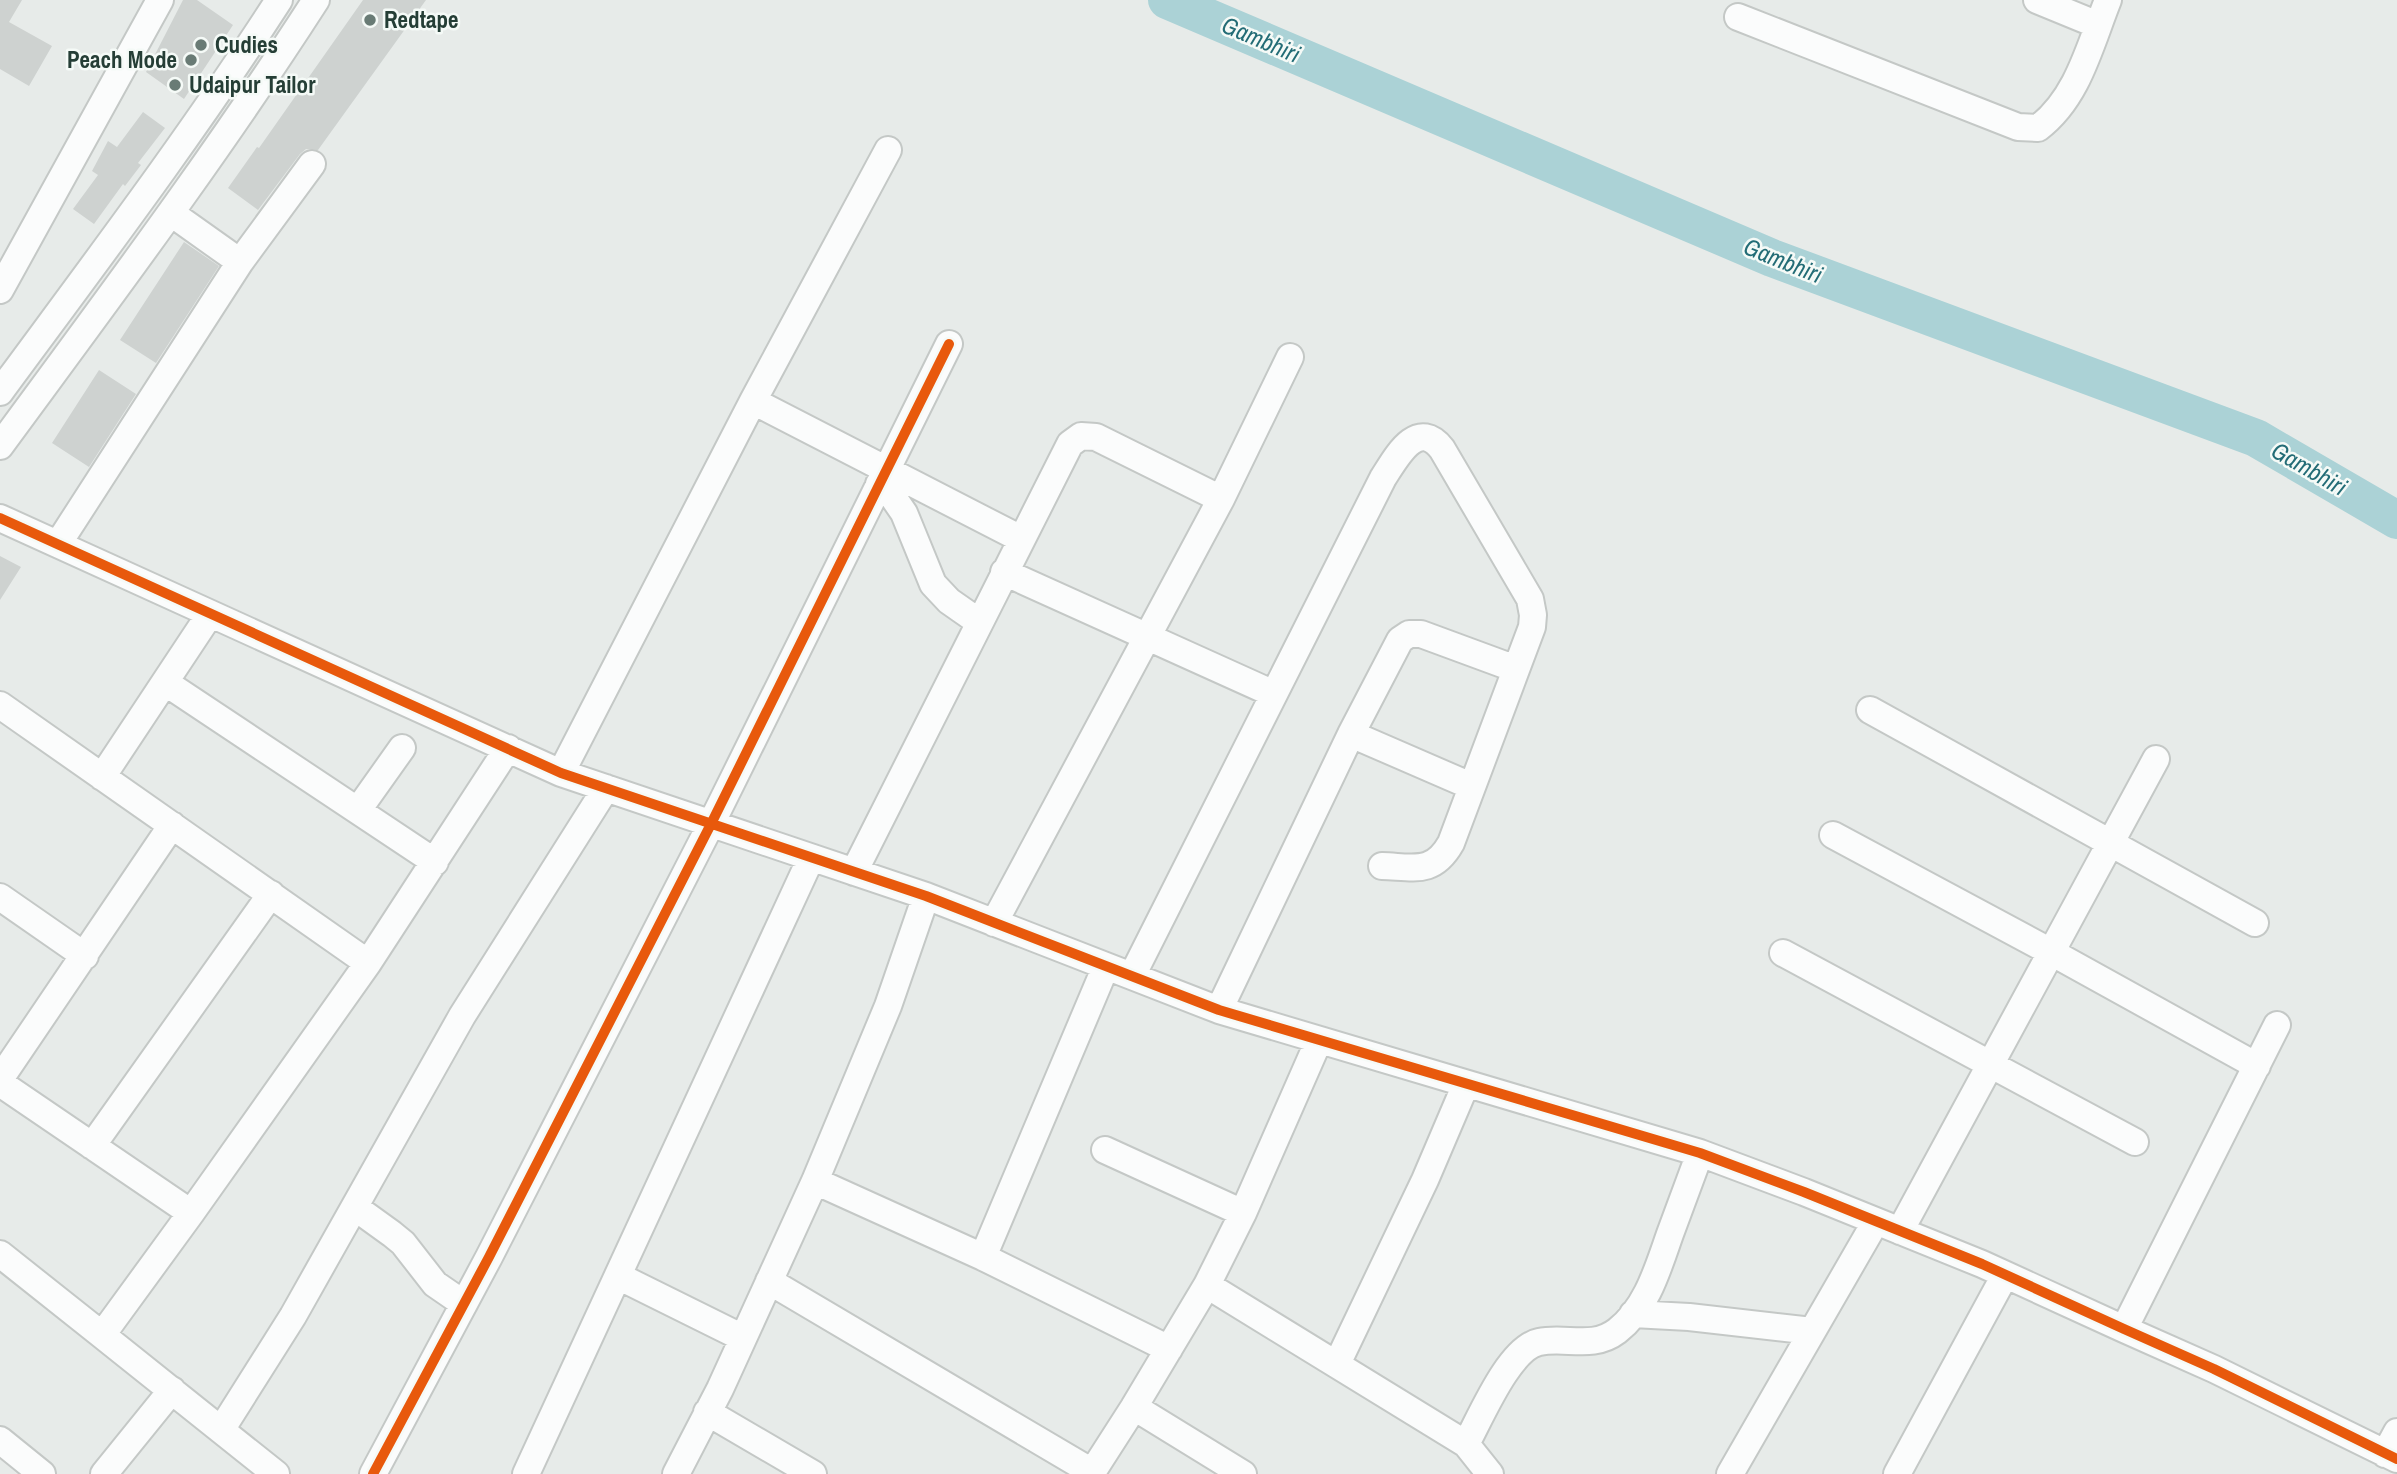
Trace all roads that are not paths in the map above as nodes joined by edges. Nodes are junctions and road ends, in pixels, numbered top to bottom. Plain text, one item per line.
1 (160, 0) edge
2 (279, 0) edge
3 (316, 0) edge
4 (2037, 0) edge
5 (2108, 0) edge
6 (1738, 17) dead end
7 (2098, 25) junction
8 (888, 149) dead end
9 (312, 164) dead end
10 (171, 213) junction
11 (240, 262) junction
12 (0, 290) edge
13 (949, 344) dead end
14 (1290, 357) dead end
15 (0, 393) edge
16 (753, 401) junction
17 (0, 446) edge
18 (883, 476) junction
19 (1221, 499) junction
20 (0, 518) edge
21 (1021, 539) junction
22 (58, 544) junction
23 (1004, 572) junction
24 (210, 614) junction
25 (979, 622) junction
26 (1147, 637) junction
27 (1516, 669) junction
28 (166, 683) junction
29 (1274, 694) junction
30 (0, 705) edge
31 (1870, 710) dead end
32 (1351, 734) junction
33 (401, 748) dead end
34 (508, 748) junction
35 (2156, 759) dead end
36 (561, 773) junction
37 (102, 776) junction
38 (1471, 786) junction
39 (606, 788) junction
40 (358, 810) junction
41 (711, 824) junction
42 (172, 825) junction
43 (1833, 835) dead end
44 (2110, 843) junction
45 (811, 858) junction
46 (435, 862) junction
47 (1382, 866) dead end
48 (854, 872) junction
49 (271, 894) junction
50 (926, 896) junction
51 (0, 897) edge
52 (994, 923) junction
53 (2255, 923) dead end
54 (2051, 951) junction
55 (1783, 953) dead end
56 (85, 956) junction
57 (368, 962) junction
58 (1106, 966) junction
59 (1132, 976) junction
60 (1219, 1010) junction
61 (2277, 1026) dead end
62 (1319, 1040) junction
63 (1990, 1065) junction
64 (2257, 1066) junction
65 (0, 1081) edge
66 (1466, 1084) junction
67 (2135, 1142) dead end
68 (92, 1146) junction
69 (1105, 1150) dead end
70 (1700, 1153) junction
71 (815, 1181) junction
72 (356, 1208) junction
73 (191, 1213) junction
74 (1243, 1213) junction
75 (1888, 1226) junction
76 (0, 1254) edge
77 (983, 1256) junction
78 (2005, 1275) junction
79 (618, 1276) junction
80 (769, 1281) junction
81 (1207, 1285) junction
82 (464, 1304) junction
83 (1633, 1314) junction
84 (2124, 1329) junction
85 (1812, 1331) junction
86 (102, 1335) junction
87 (743, 1338) junction
88 (1169, 1349) junction
89 (1337, 1364) junction
90 (172, 1390) junction
91 (1134, 1407) junction
92 (707, 1412) junction
93 (221, 1430) junction
94 (0, 1440) edge
95 (1465, 1444) junction
96 (2393, 1448) edge
97 (1091, 1473) edge
98 (42, 1474) edge
99 (104, 1474) edge
100 (276, 1474) edge
101 (373, 1474) edge
102 (526, 1474) edge
103 (676, 1474) edge
104 (813, 1474) edge
105 (1243, 1474) edge
106 (1490, 1474) edge
107 (1730, 1474) edge
108 (1897, 1474) edge

1 - 12 street
2 - 15 street
3 - 10 street
4 - 7 street
5 - 7 street
6 - 7 street
8 - 16 street
9 - 11 street
10 - 11 street
10 - 17 street
11 - 22 street
13 - 18 street
14 - 19 street
16 - 18 street
16 - 36 street
18 - 21 street
18 - 25 street
18 - 41 street
19 - 21 street
19 - 26 street
20 - 22 street
21 - 23 street
22 - 24 street
23 - 25 street
23 - 26 street
24 - 28 street
24 - 34 street
25 - 48 street
26 - 29 street
26 - 52 street
27 - 29 street
27 - 32 street
27 - 38 street
28 - 37 street
28 - 40 street
29 - 59 street
30 - 37 street
31 - 44 street
32 - 38 street
32 - 60 street
33 - 40 street
34 - 36 street
34 - 46 street
35 - 44 street
36 - 39 street
37 - 42 street
38 - 47 street
39 - 41 street
39 - 72 street
40 - 46 street
41 - 45 street
41 - 82 street
42 - 49 street
42 - 56 street
43 - 54 street
44 - 53 street
44 - 54 street
45 - 48 street
45 - 79 street
46 - 57 street
48 - 50 street
49 - 57 street
49 - 68 street
50 - 52 street
50 - 71 street
51 - 56 street
52 - 58 street
54 - 63 street
54 - 64 street
55 - 63 street
56 - 65 street
57 - 73 street
58 - 59 street
58 - 77 street
59 - 60 street
60 - 62 street
61 - 64 street
62 - 66 street
62 - 74 street
63 - 67 street
63 - 75 street
64 - 84 street
65 - 68 street
66 - 70 street
66 - 89 street
68 - 73 street
69 - 74 street
70 - 75 street
70 - 83 street
71 - 77 street
71 - 80 street
72 - 82 street
72 - 93 street
73 - 86 street
74 - 81 street
75 - 78 street
75 - 85 street
76 - 86 street
77 - 88 street
78 - 84 street
78 - 108 street
79 - 87 street
79 - 102 street
80 - 87 street
80 - 97 street
81 - 88 street
81 - 89 street
82 - 101 street
83 - 85 street
83 - 95 street
84 - 96 street
85 - 107 street
86 - 90 street
87 - 92 street
88 - 91 street
89 - 95 street
90 - 93 street
90 - 99 street
91 - 97 street
91 - 105 street
92 - 103 street
92 - 104 street
93 - 100 street
94 - 98 street
95 - 106 street

